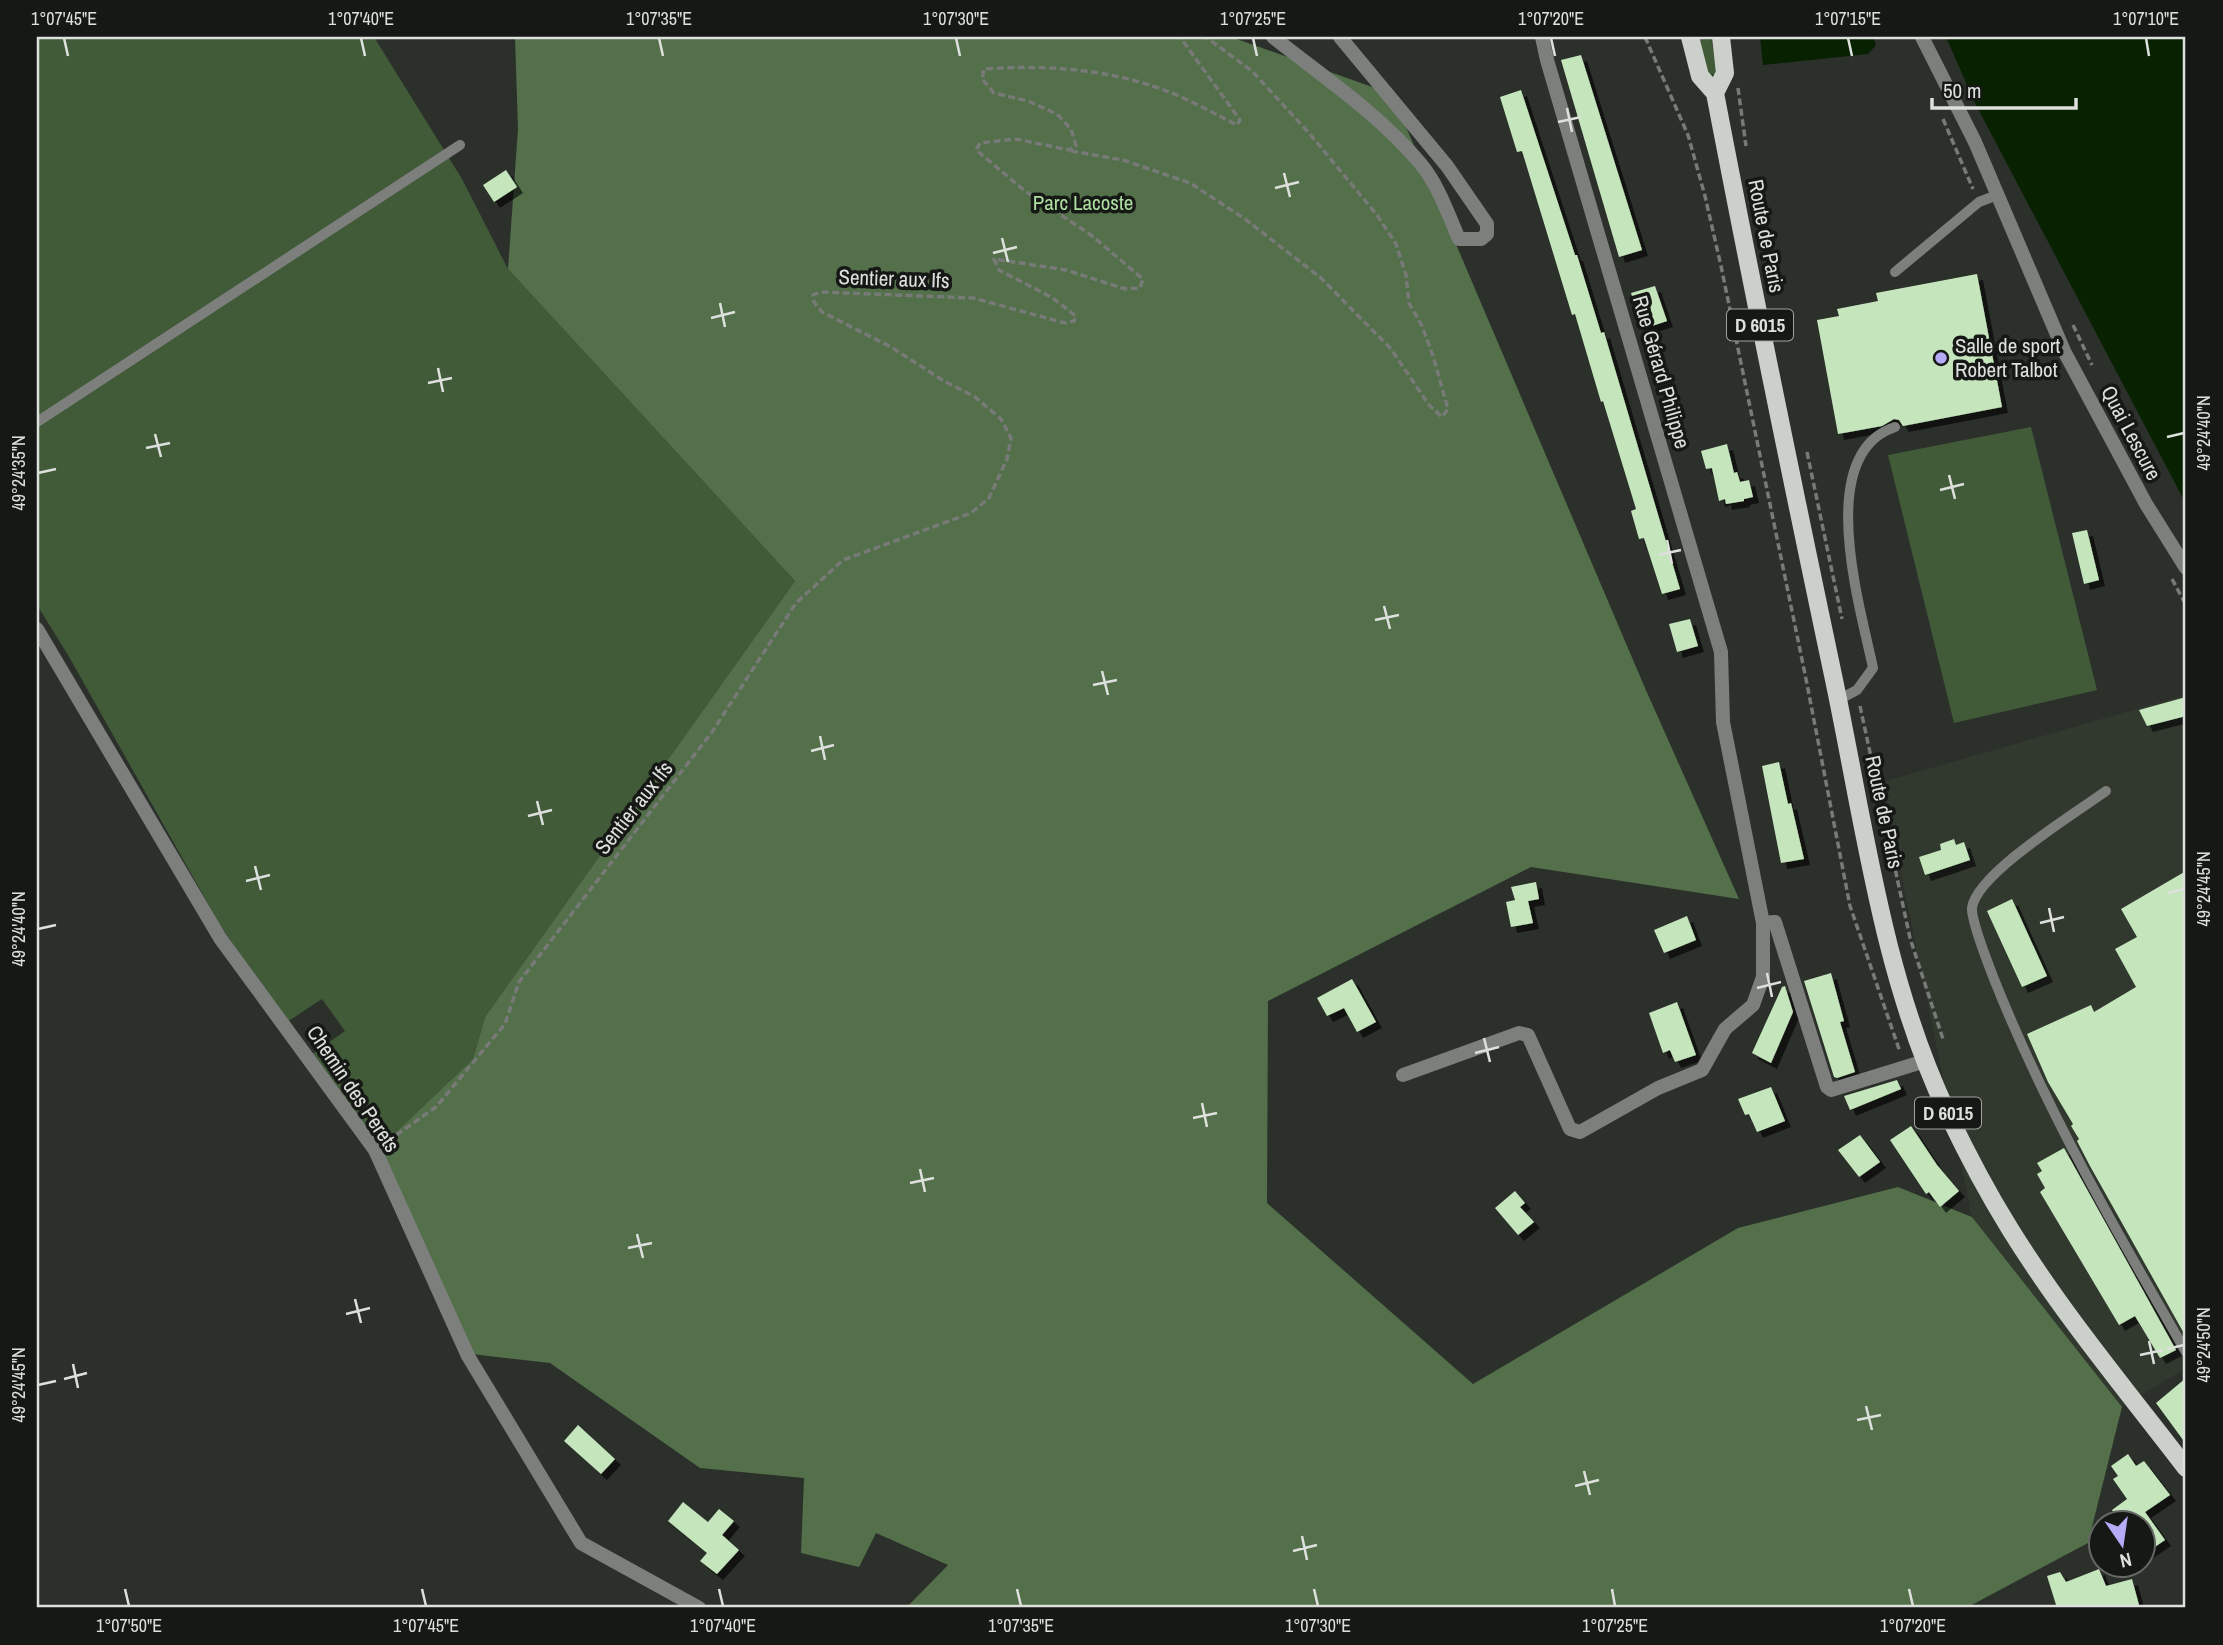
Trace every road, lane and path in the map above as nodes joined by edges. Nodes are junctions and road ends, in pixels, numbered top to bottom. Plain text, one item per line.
1 (1180, 37) edge
2 (1206, 37) edge
3 (1273, 37) edge
4 (1340, 37) edge
5 (1542, 37) edge
6 (1645, 37) edge
7 (1690, 37) edge
8 (1721, 37) edge
9 (1922, 37) edge
10 (1736, 78) dead end
11 (1715, 93) junction
12 (460, 145) dead end
13 (1746, 147) dead end
14 (1069, 150) junction
15 (1997, 195) junction
16 (1895, 272) dead end
17 (37, 422) edge
18 (1895, 428) dead end
19 (1805, 443) dead end
20 (2186, 568) edge
21 (37, 629) edge
22 (1844, 629) dead end
23 (1857, 691) junction
24 (1838, 701) junction
25 (2106, 791) dead end
26 (1763, 923) junction
27 (1943, 1039) dead end
28 (1925, 1061) junction
29 (1906, 1067) junction
30 (1403, 1075) dead end
31 (375, 1150) junction
32 (2186, 1352) edge
33 (2186, 1468) edge
34 (699, 1608) edge

1 - 14 path
2 - 14 path
3 - 4 street
5 - 26 street, Rue Gérard Philippe
6 - 29 path
7 - 11 main road, Route de Paris / D 6015
8 - 11 main road, Route de Paris / D 6015
9 - 15 street, Quai Lescure
10 - 13 path
11 - 24 main road, Route de Paris / D 6015
12 - 17 lane
14 - 31 path, Sentier aux Ifs
15 - 16 lane
15 - 20 street, Quai Lescure
18 - 23 lane
19 - 22 path
21 - 31 street, Chemin des Perets
23 - 24 lane
23 - 27 path
24 - 28 main road, Route de Paris / D 6015
25 - 32 lane
26 - 29 street
26 - 30 street, Rue Gérard Philippe
28 - 29 street
28 - 33 main road, Route de Paris / D 6015
31 - 34 street, Chemin des Perets

